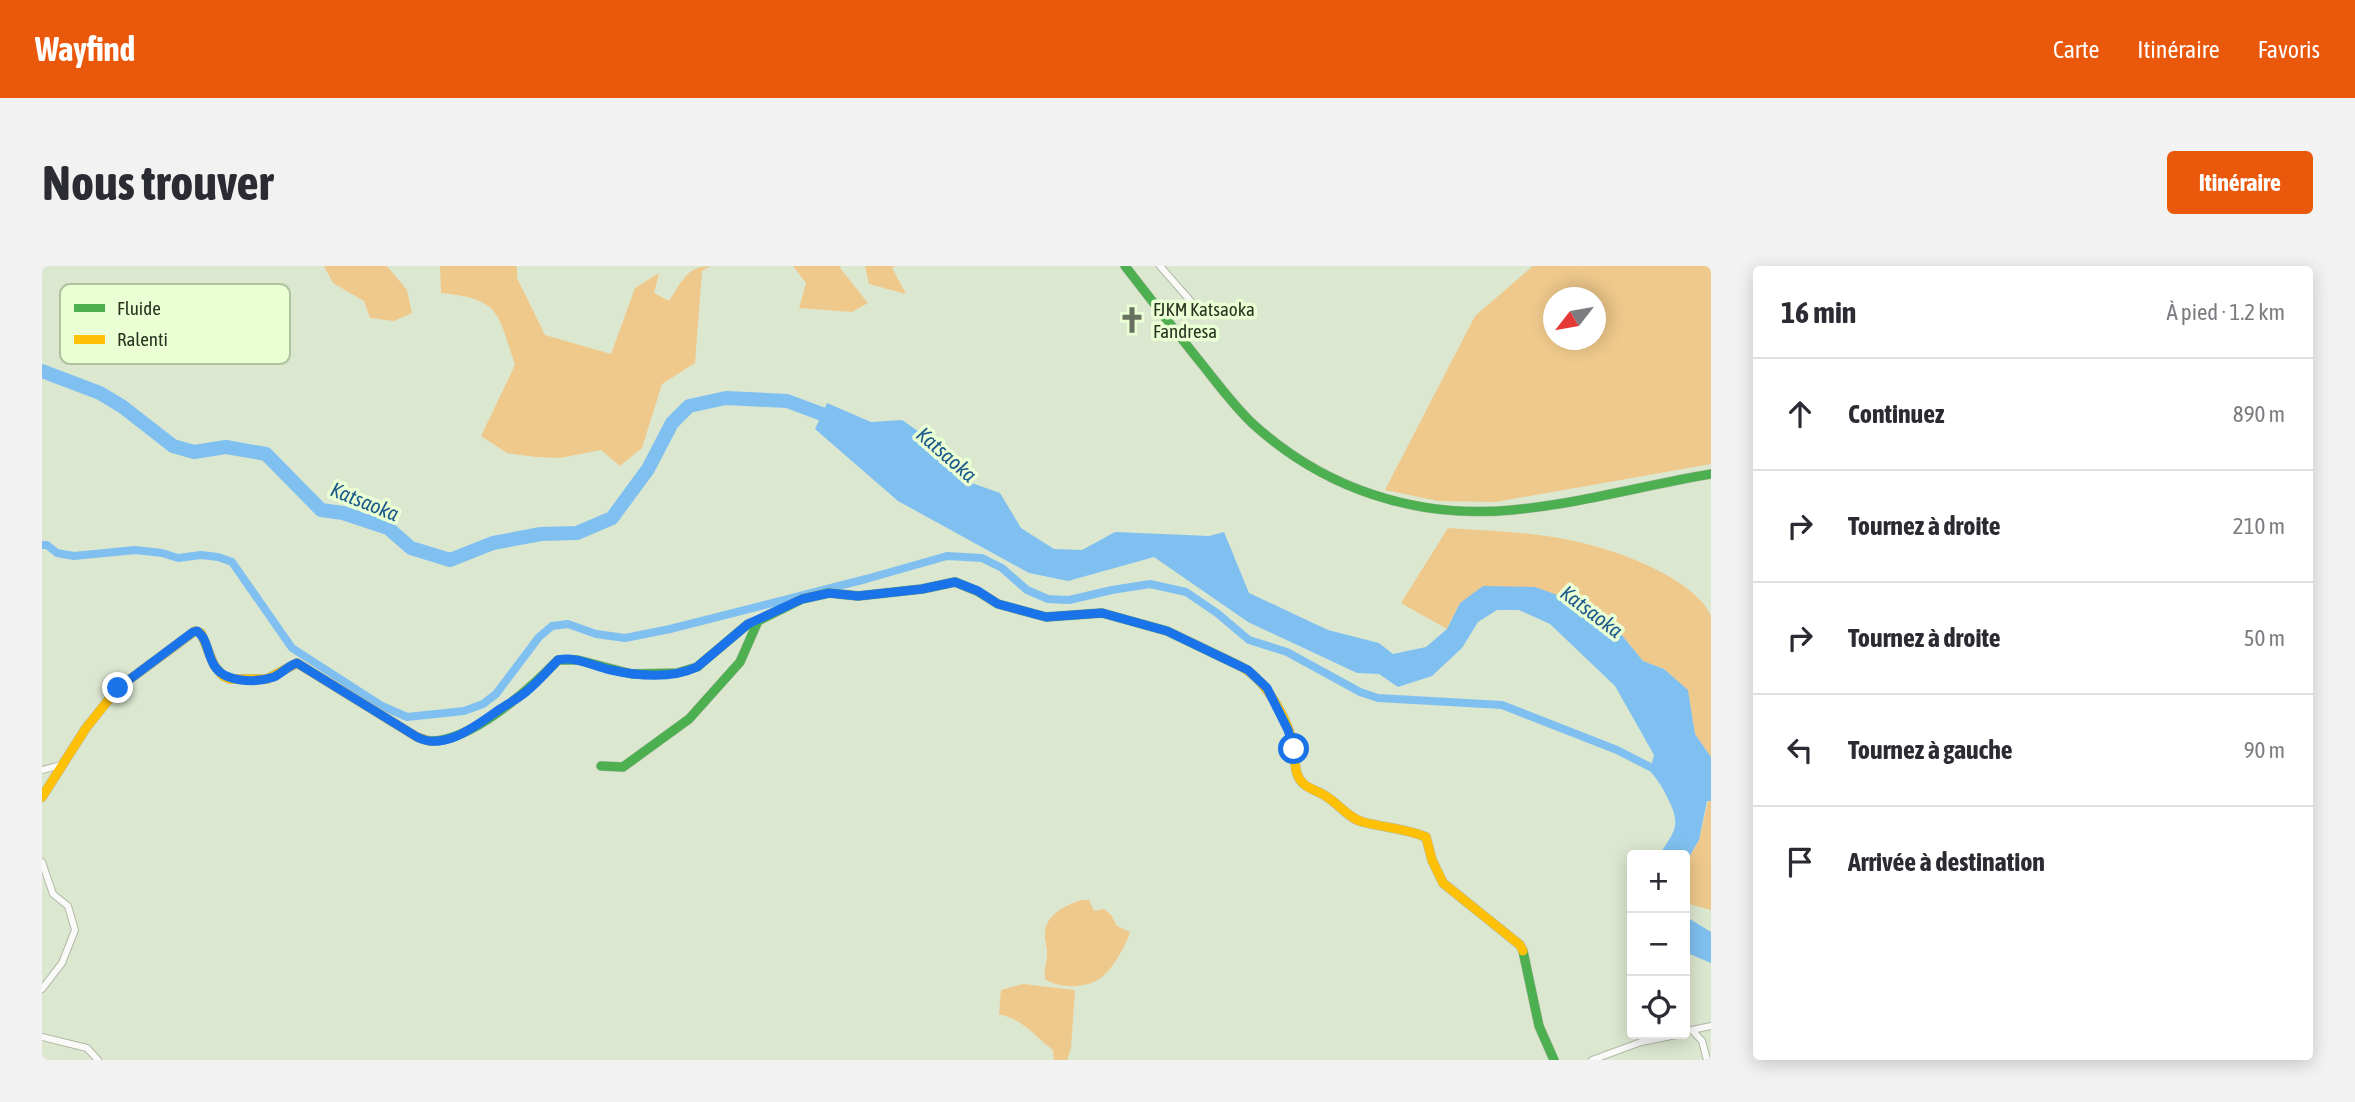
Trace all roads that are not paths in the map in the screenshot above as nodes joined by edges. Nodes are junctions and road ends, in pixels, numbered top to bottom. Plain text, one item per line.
1 (1125, 266) edge
2 (1160, 266) edge
3 (1202, 314) dead end
4 (1711, 474) edge
5 (758, 621) junction
6 (61, 765) junction
7 (601, 766) dead end
8 (42, 770) edge
9 (42, 796) edge
10 (42, 862) edge
11 (42, 989) edge
12 (1711, 1026) edge
13 (1690, 1031) edge
14 (1690, 1034) edge
15 (42, 1037) edge
16 (1654, 1039) edge
17 (98, 1060) edge
18 (1554, 1060) edge
19 (1592, 1060) edge
20 (1707, 1060) edge

1 - 4 street
2 - 3 street
5 - 6 street
5 - 7 street
5 - 18 street
6 - 8 street
6 - 9 street
10 - 11 street
12 - 13 street
14 - 20 street
15 - 17 street
16 - 19 street

